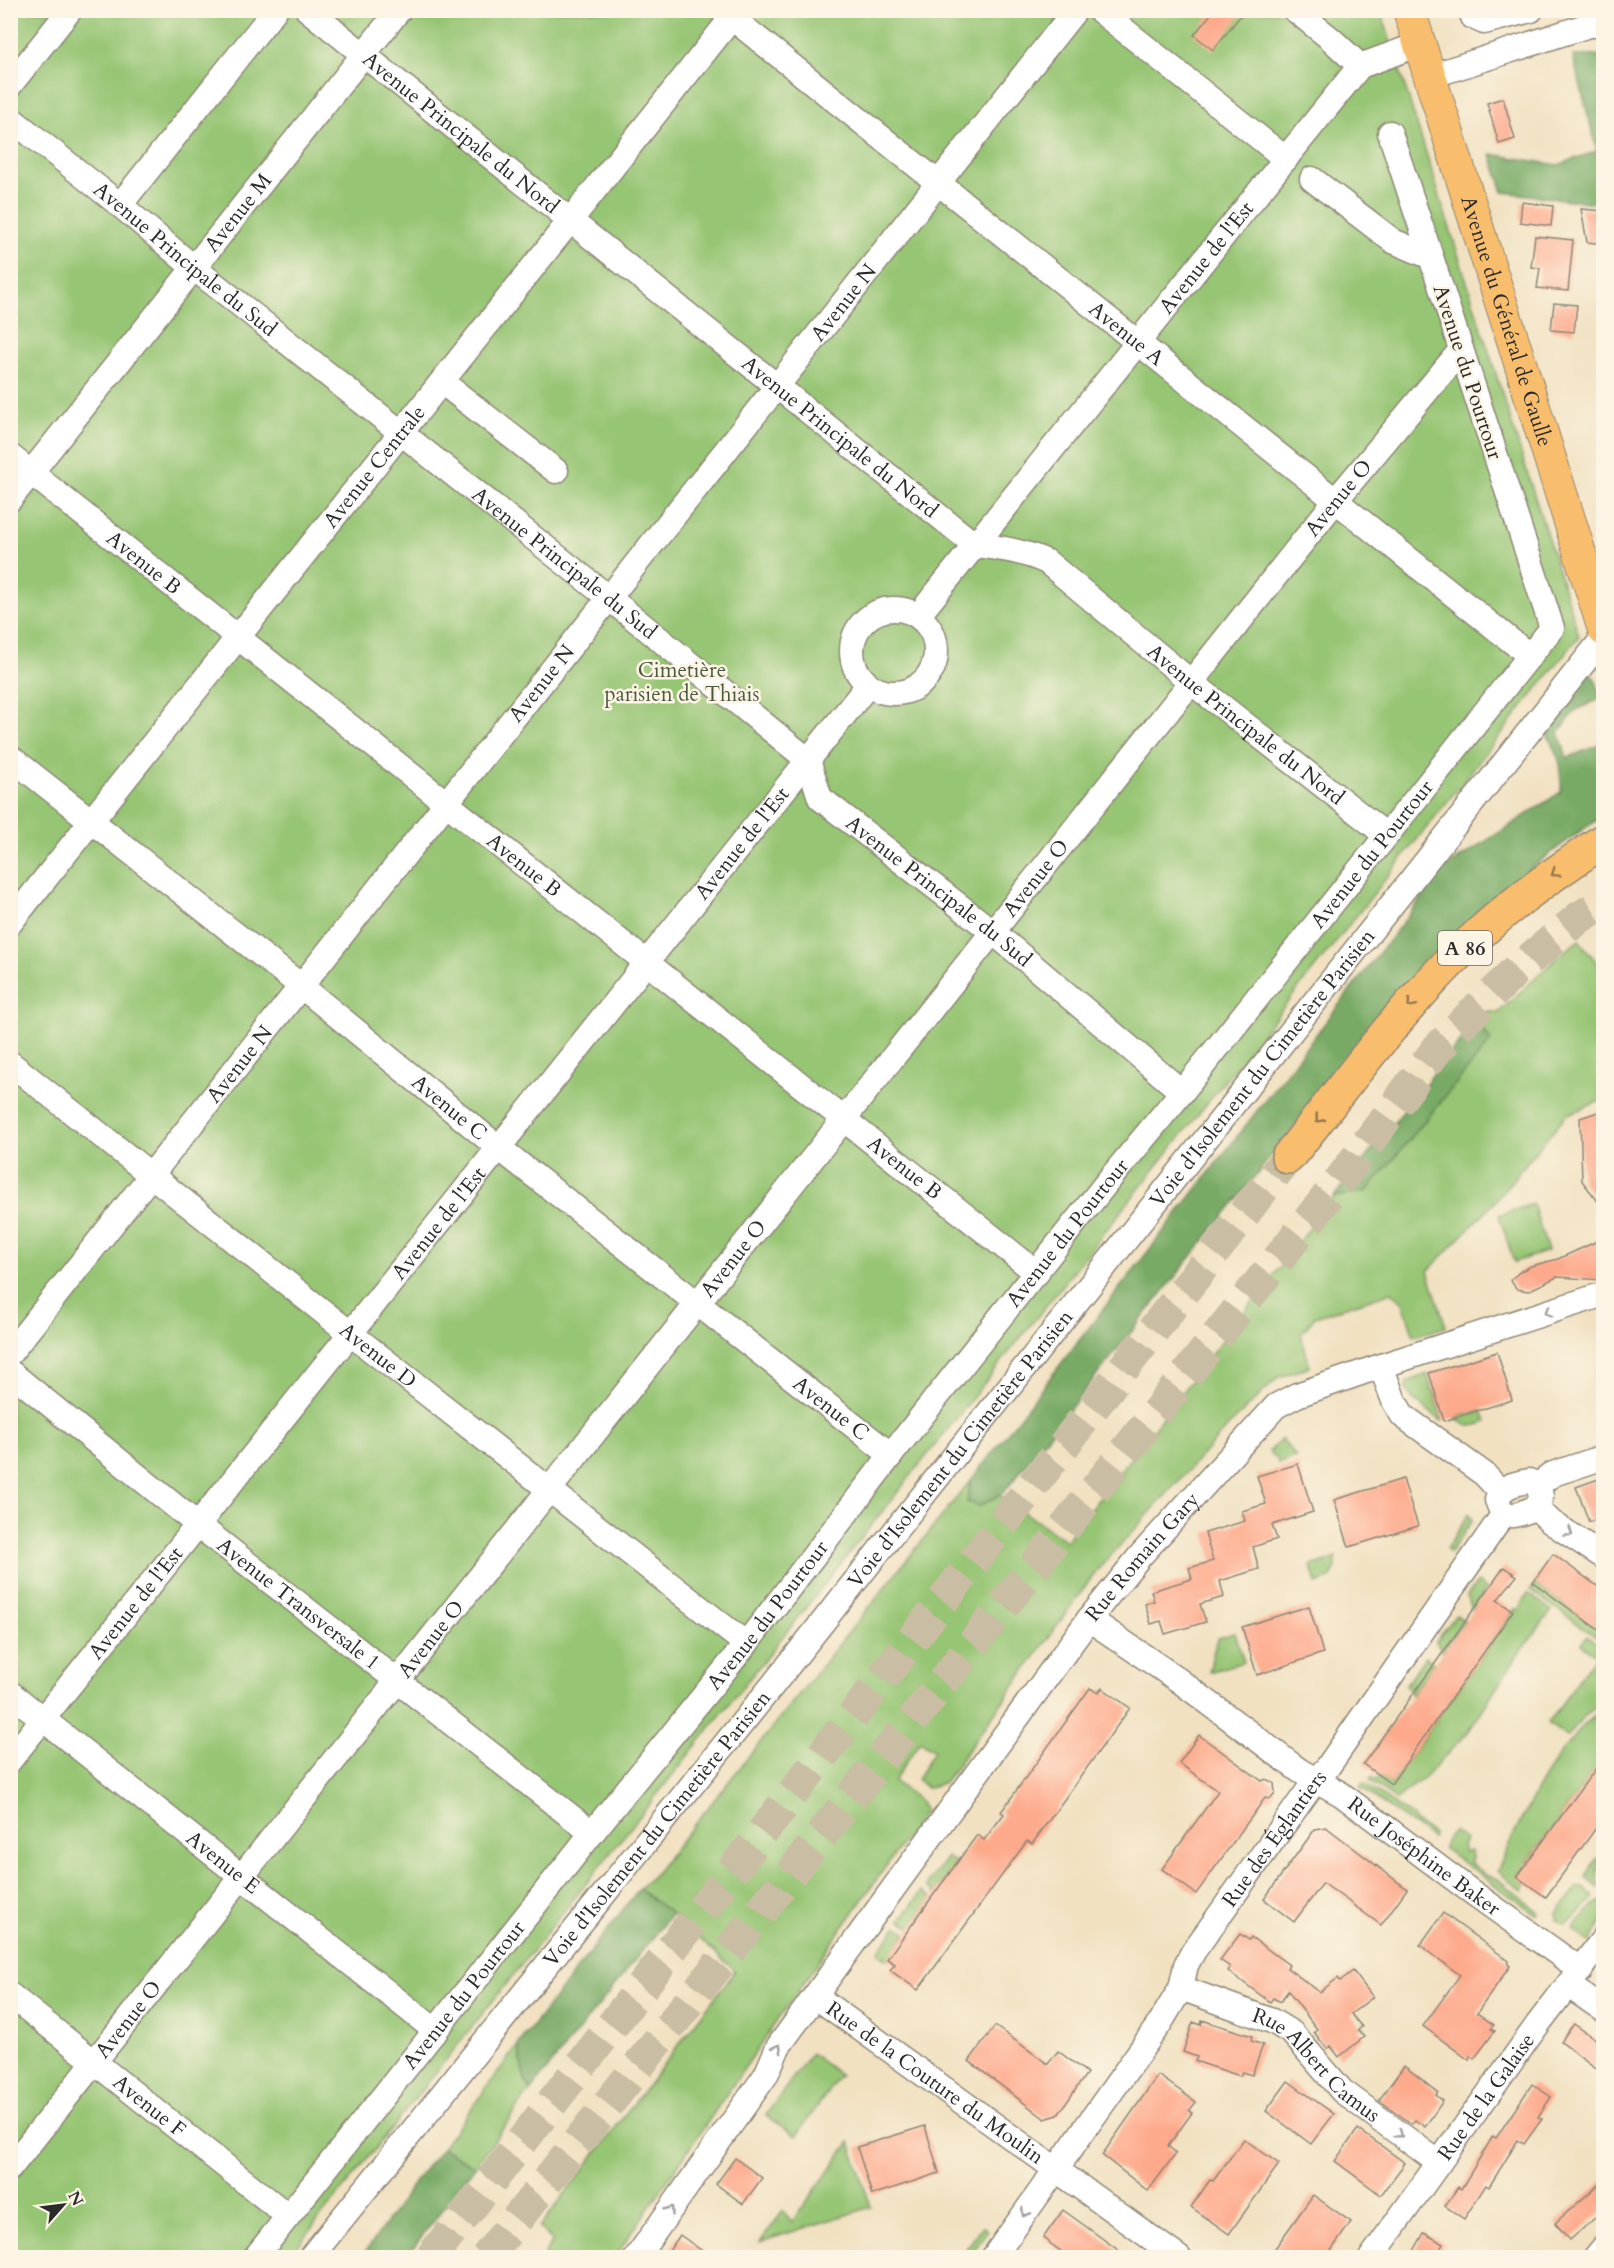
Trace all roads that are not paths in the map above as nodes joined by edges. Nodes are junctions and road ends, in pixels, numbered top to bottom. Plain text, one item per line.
1 (70, 10) edge
2 (275, 10) edge
3 (308, 10) edge
4 (399, 10) edge
5 (1099, 10) edge
6 (1295, 10) edge
7 (1409, 10) edge
8 (1531, 10) edge
9 (731, 13) edge
10 (1073, 13) dead end
11 (1477, 16) edge
12 (1600, 20) edge
13 (1420, 44) junction
14 (364, 55) junction
15 (1480, 61) junction
16 (1360, 66) junction
17 (1431, 76) junction
18 (10, 86) edge
19 (10, 118) edge
20 (1390, 133) dead end
21 (1286, 159) junction
22 (1312, 179) dead end
23 (938, 183) junction
24 (120, 206) junction
25 (570, 221) junction
26 (1431, 256) junction
27 (194, 268) junction
28 (1138, 343) junction
29 (1461, 350) junction
30 (442, 382) junction
31 (778, 385) junction
32 (401, 433) junction
33 (10, 456) edge
34 (556, 471) dead end
35 (31, 473) junction
36 (10, 499) edge
37 (1336, 500) junction
38 (975, 545) junction
39 (609, 598) junction
40 (918, 616) junction
41 (1604, 630) edge
42 (1604, 637) edge
43 (238, 638) junction
44 (1530, 656) junction
45 (1191, 682) junction
46 (868, 685) junction
47 (10, 757) edge
48 (808, 760) junction
49 (446, 803) junction
50 (92, 821) junction
51 (1386, 835) junction
52 (1604, 840) edge
53 (10, 923) edge
54 (993, 932) junction
55 (646, 963) junction
56 (301, 986) junction
57 (10, 1063) edge
58 (1182, 1092) junction
59 (844, 1120) junction
60 (499, 1148) junction
61 (1288, 1157) tunnel mouth
62 (152, 1175) junction
63 (1037, 1273) junction
64 (1604, 1294) edge
65 (698, 1304) junction
66 (351, 1334) junction
67 (10, 1353) edge
68 (1381, 1366) junction
69 (10, 1372) edge
70 (891, 1455) junction
71 (1604, 1457) edge
72 (550, 1490) junction
73 (1537, 1496) junction
74 (1502, 1503) junction
75 (198, 1525) junction
76 (1604, 1557) edge
77 (1089, 1619) junction
78 (746, 1644) junction
79 (398, 1681) junction
80 (10, 1693) edge
81 (43, 1719) junction
82 (10, 1760) edge
83 (1315, 1780) junction
84 (592, 1833) junction
85 (242, 1877) junction
86 (1604, 1938) edge
87 (1575, 1978) junction
88 (1181, 1988) junction
89 (10, 1995) edge
90 (815, 1996) junction
91 (1604, 2010) edge
92 (436, 2031) junction
93 (96, 2062) junction
94 (1439, 2163) junction
95 (10, 2168) edge
96 (1056, 2169) junction
97 (288, 2216) junction
98 (1604, 2247) edge
99 (255, 2258) edge
100 (310, 2258) edge
101 (636, 2258) edge
102 (993, 2258) edge
103 (1179, 2258) edge
104 (1371, 2258) edge
105 (1595, 2258) edge

1 - 18 street
2 - 24 street
3 - 14 street, Avenue Principale du Nord
4 - 14 street, Avenue M
5 - 21 street
6 - 16 street
7 - 13 main road, Avenue du Général de Gaulle
8 - 11 street
9 - 23 street, Avenue A
9 - 25 street, Avenue Centrale
10 - 23 street, Avenue N
11 - 15 street
12 - 15 street
13 - 16 street
13 - 17 main road, Avenue du Général de Gaulle
14 - 25 street, Avenue Principale du Nord
14 - 27 street, Avenue M
15 - 17 street
16 - 21 street, Avenue de l'Est
17 - 41 main road, Avenue du Général de Gaulle
19 - 24 street, Avenue Principale du Sud
20 - 26 street
21 - 28 street, Avenue de l'Est
22 - 26 street, Avenue du Pourtour
23 - 28 street, Avenue A
23 - 31 street, Avenue N
24 - 27 street, Avenue Principale du Sud
25 - 30 street, Avenue Centrale
25 - 31 street, Avenue Principale du Nord
26 - 29 street, Avenue du Pourtour
27 - 32 street, Avenue Principale du Sud
27 - 35 street, Avenue M
28 - 37 street, Avenue A
28 - 38 street, Avenue de l'Est
29 - 37 street, Avenue O
29 - 44 street, Avenue du Pourtour
30 - 32 street, Avenue Centrale
30 - 34 street
31 - 38 street, Avenue Principale du Nord
31 - 39 street, Avenue N
32 - 39 street, Avenue Principale du Sud
32 - 43 street, Avenue Centrale
33 - 35 street, Avenue B
35 - 36 street, Avenue M
35 - 43 street, Avenue B
37 - 44 street, Avenue A
37 - 45 street, Avenue O
38 - 40 street, Avenue de l'Est
38 - 45 street, Avenue Principale du Nord
39 - 48 street, Avenue Principale du Sud
39 - 49 street, Avenue N
40 - 46 street
40 - 46 street
42 - 100 street, Voie d'Isolement du Cimetière Parisien
43 - 49 street, Avenue B
43 - 50 street, Avenue Centrale
44 - 51 street, Avenue du Pourtour
45 - 51 street, Avenue Principale du Nord
45 - 54 street, Avenue O
46 - 48 street, Avenue de l'Est
47 - 50 street, Avenue C
48 - 54 street, Avenue Principale du Sud
48 - 55 street, Avenue de l'Est
49 - 55 street, Avenue B
49 - 56 street, Avenue N
50 - 53 street, Avenue Centrale
50 - 56 street, Avenue C
51 - 58 street, Avenue du Pourtour
52 -> 61 highway, A 86
54 - 58 street, Avenue Principale du Sud
54 - 59 street, Avenue O
55 - 59 street, Avenue B
55 - 60 street, Avenue de l'Est
56 - 60 street, Avenue C
56 - 62 street, Avenue N
57 - 62 street, Avenue D
58 - 63 street, Avenue du Pourtour
59 - 63 street, Avenue B
59 - 65 street, Avenue O
60 - 65 street, Avenue C
60 - 66 street, Avenue de l'Est
62 - 66 street, Avenue D
62 - 67 street, Avenue N
63 - 70 street, Avenue du Pourtour
64 -> 68 street, Rue Romain Gary
65 - 70 street, Avenue C
65 - 72 street, Avenue O
66 - 72 street, Avenue D
66 - 75 street, Avenue de l'Est
68 - 74 street
68 - 77 street, Rue Romain Gary
69 - 75 street, Avenue Transversale 1
70 - 78 street, Avenue du Pourtour
71 - 73 street
72 - 78 street, Avenue D
72 - 79 street, Avenue O
73 - 74 street
73 -> 76 street
74 - 83 street, Rue des Églantiers
75 - 79 street, Avenue Transversale 1
75 - 81 street, Avenue de l'Est
77 - 83 street, Rue Joséphine Baker
77 - 90 street, Rue Romain Gary
78 - 84 street, Avenue du Pourtour
79 - 84 street, Avenue Transversale 1
79 - 85 street, Avenue O
80 - 81 street, Avenue E
81 - 82 street, Avenue de l'Est
81 - 85 street, Avenue E
83 - 87 street, Rue Joséphine Baker
83 - 88 street, Rue des Églantiers
84 - 92 street, Avenue du Pourtour
85 - 92 street, Avenue E
85 - 93 street, Avenue O
86 - 87 street, Rue de la Galaise
87 - 91 street, Rue Joséphine Baker
87 - 94 street, Rue de la Galaise
88 -> 94 street, Rue Albert Camus
88 - 96 street, Rue des Églantiers
89 - 93 street, Avenue F
90 - 96 street, Rue de la Couture du Moulin
101 -> 90 street, Rue Romain Gary
92 - 97 street, Avenue du Pourtour
93 - 95 street, Avenue O
93 - 97 street, Avenue F
94 - 104 street, Rue de la Galaise
96 -> 102 street, Rue de la Couture du Moulin
96 - 103 street, Rue de la Couture du Moulin
97 - 99 street, Avenue du Pourtour
98 - 105 street

